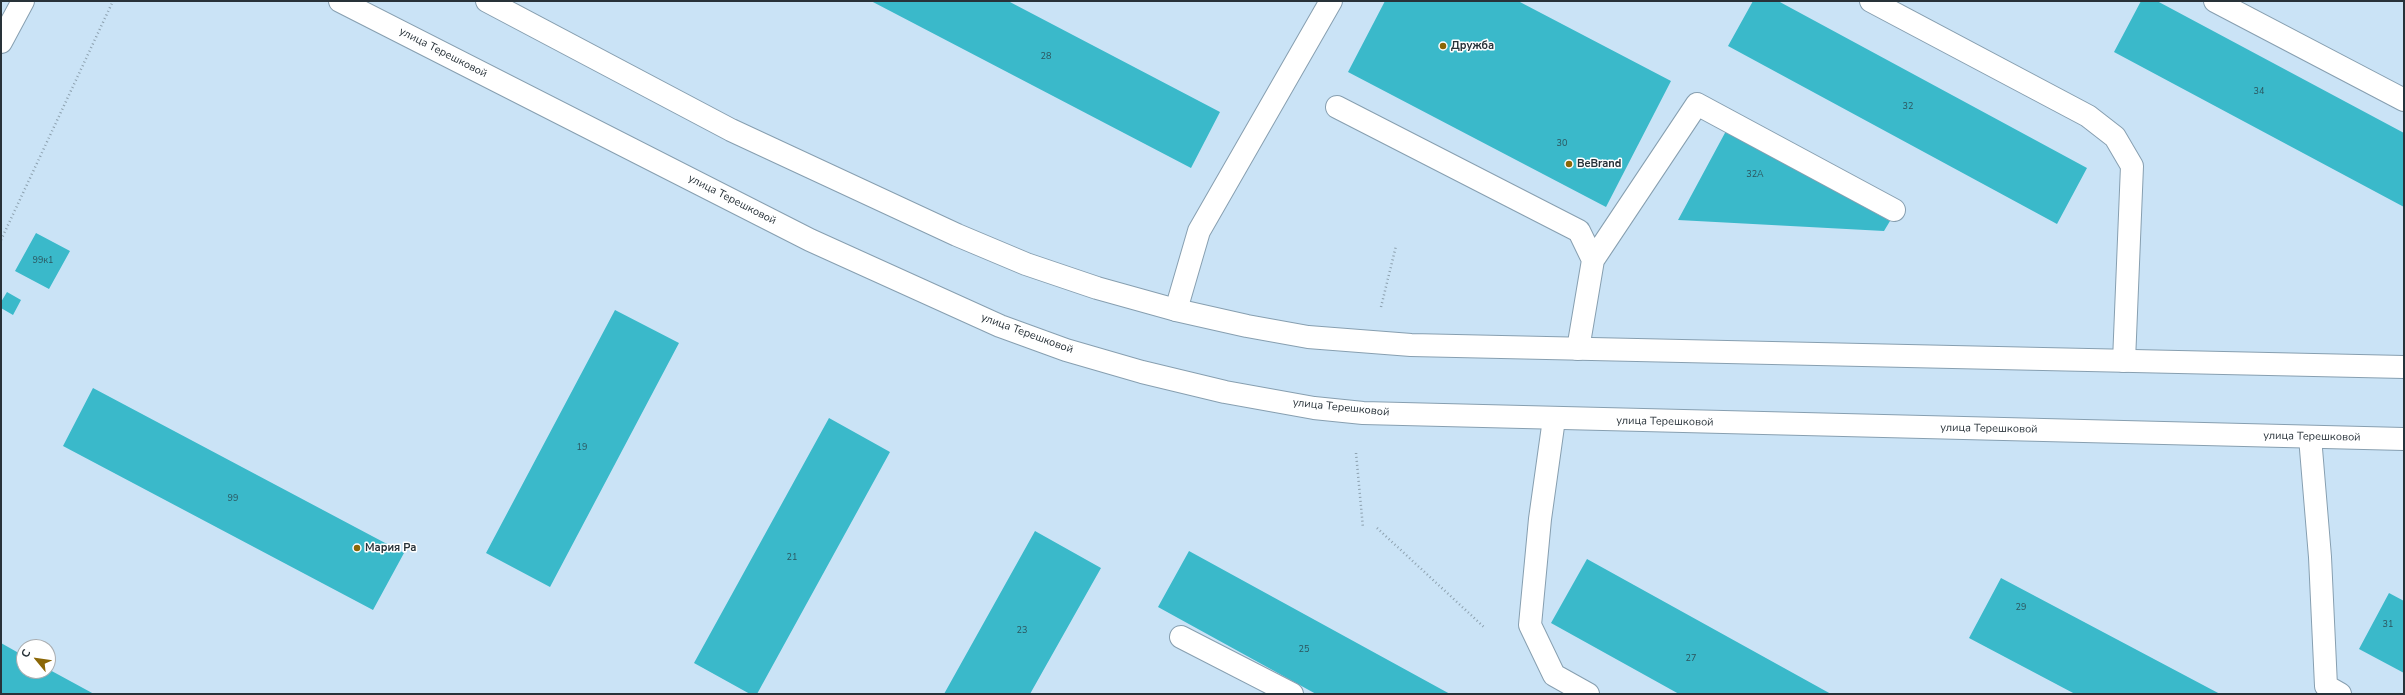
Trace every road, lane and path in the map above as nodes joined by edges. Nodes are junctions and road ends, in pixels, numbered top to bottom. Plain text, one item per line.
1 (23, 1) edge
2 (113, 1) edge
3 (340, 1) edge
4 (487, 1) edge
5 (1331, 1) edge
6 (1870, 1) edge
7 (2215, 1) edge
8 (1, 42) edge
9 (2404, 100) edge
10 (1337, 107) dead end
11 (1894, 210) dead end
12 (1, 240) edge
13 (1396, 246) dead end
14 (1593, 260) junction
15 (1381, 307) dead end
16 (1176, 310) junction
17 (1578, 349) junction
18 (2124, 361) junction
19 (2404, 367) edge
20 (1554, 419) junction
21 (2310, 437) junction
22 (2404, 439) edge
23 (1356, 453) dead end
24 (1363, 528) dead end
25 (1377, 528) dead end
26 (1485, 628) dead end
27 (1181, 636) dead end
28 (1292, 694) edge
29 (1588, 694) edge
30 (2340, 694) edge

1 - 8 main road
2 - 12 path
3 - 20 main road, улица Терешковой
4 - 16 main road
5 - 16 main road
6 - 18 main road
7 - 9 main road
10 - 14 main road
11 - 14 main road
13 - 15 path
14 - 17 main road
16 - 17 main road
17 - 18 main road
18 - 19 main road
20 - 21 main road, улица Терешковой
20 - 29 main road
21 - 22 main road, улица Терешковой
21 - 30 main road
23 - 24 path
25 - 26 path
27 - 28 main road

